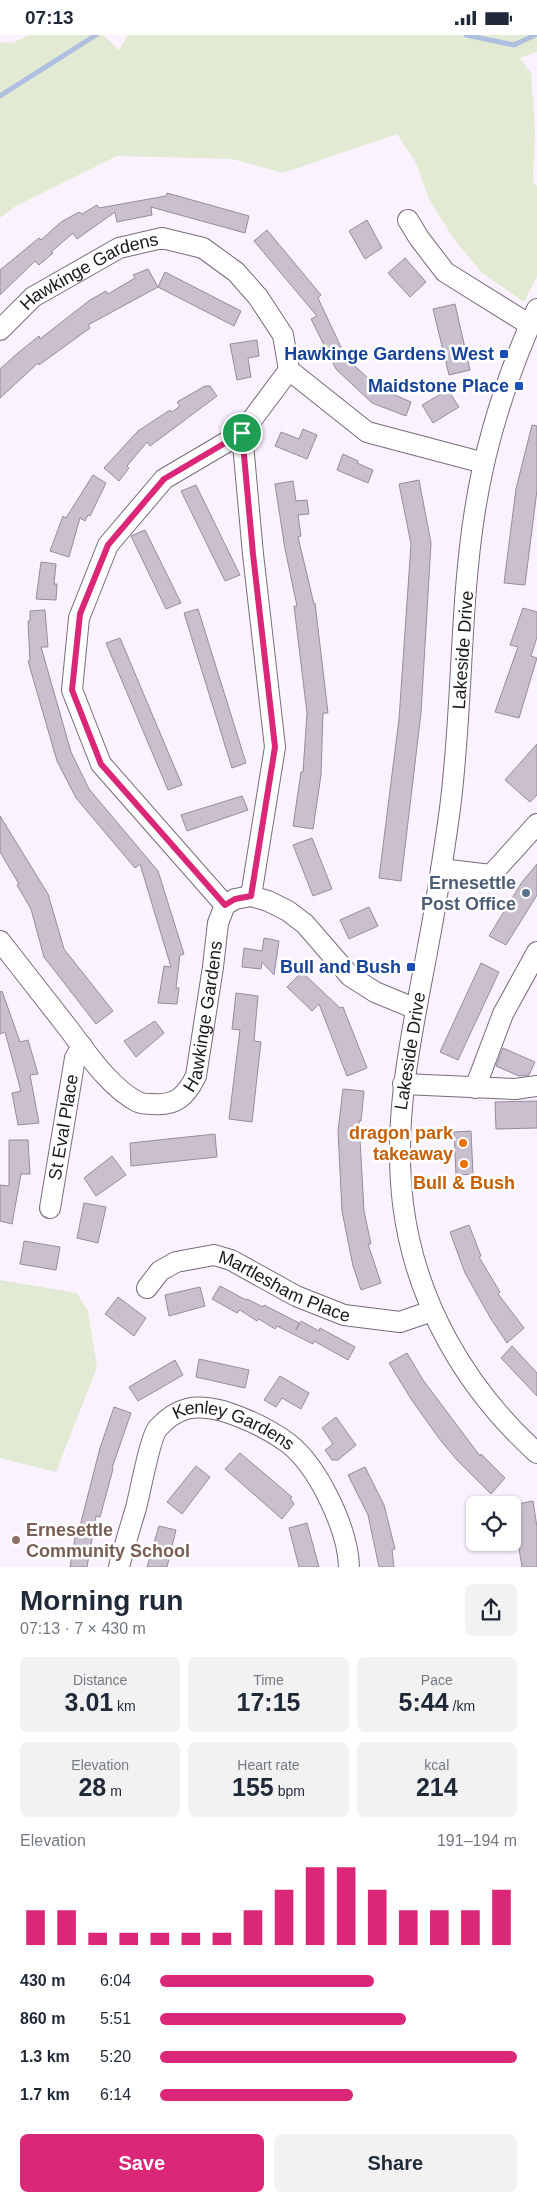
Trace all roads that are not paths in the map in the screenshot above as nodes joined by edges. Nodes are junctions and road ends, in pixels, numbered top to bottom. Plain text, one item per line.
1 (408, 220) dead end
2 (534, 317) edge
3 (0, 330) edge
4 (289, 370) junction
5 (242, 433) junction
6 (484, 463) junction
7 (537, 823) edge
8 (441, 869) junction
9 (251, 896) junction
10 (225, 905) junction
11 (0, 941) edge
12 (537, 952) edge
13 (416, 1009) junction
14 (82, 1046) junction
15 (403, 1084) junction
16 (537, 1086) edge
17 (475, 1088) junction
18 (50, 1208) dead end
19 (147, 1288) dead end
20 (432, 1311) junction
21 (537, 1453) edge
22 (119, 1567) edge
23 (349, 1567) edge

1 - 2 street
2 - 6 street, Lakeside Drive
3 - 4 street, Hawkinge Gardens
4 - 5 street
4 - 6 street
5 - 9 street
5 - 10 street
6 - 8 street, Lakeside Drive
7 - 8 street
8 - 13 street, Lakeside Drive
9 - 10 street
9 - 13 street
10 - 14 street, Hawkinge Gardens
11 - 14 street, Hawkinge Gardens
12 - 17 street
13 - 15 street, Lakeside Drive
14 - 18 street, St Eval Place
15 - 17 street
15 - 20 street, Lakeside Drive
16 - 17 street
19 - 20 street, Martlesham Place
20 - 21 street, Lakeside Drive
22 - 23 street, Kenley Gardens

